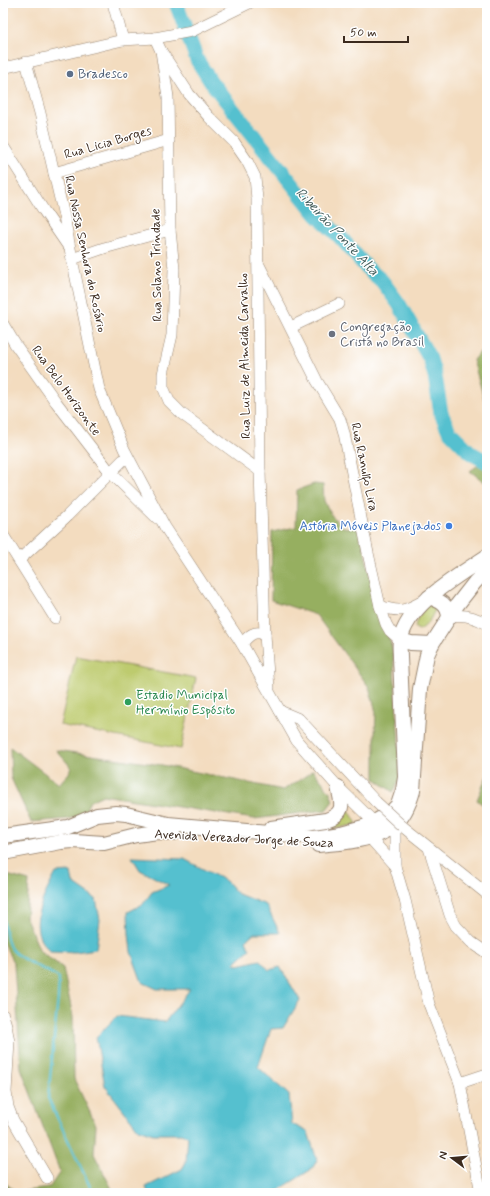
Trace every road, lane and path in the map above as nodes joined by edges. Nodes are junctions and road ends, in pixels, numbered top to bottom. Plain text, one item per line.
1 (113, 3) edge
2 (249, 3) edge
3 (155, 38) junction
4 (122, 40) junction
5 (161, 52) junction
6 (26, 62) junction
7 (3, 68) edge
8 (189, 94) junction
9 (168, 97) junction
10 (169, 140) junction
11 (3, 146) edge
12 (54, 173) junction
13 (170, 230) junction
14 (71, 254) junction
15 (258, 263) junction
16 (339, 304) dead end
17 (3, 324) edge
18 (291, 327) junction
19 (127, 457) junction
20 (260, 470) junction
21 (110, 472) junction
22 (141, 481) junction
23 (129, 490) junction
24 (165, 527) junction
25 (3, 535) edge
26 (487, 556) edge
27 (19, 560) junction
28 (487, 570) edge
29 (429, 597) junction
30 (380, 606) junction
31 (449, 617) junction
32 (55, 618) dead end
33 (487, 624) edge
34 (264, 635) junction
35 (400, 640) junction
36 (242, 644) junction
37 (432, 644) junction
38 (249, 656) junction
39 (267, 656) junction
40 (270, 693) junction
41 (280, 710) junction
42 (299, 720) junction
43 (297, 741) junction
44 (338, 787) junction
45 (97, 816) junction
46 (375, 823) junction
47 (398, 826) junction
48 (253, 831) junction
49 (3, 836) edge
50 (370, 838) junction
51 (104, 843) junction
52 (429, 848) junction
53 (3, 853) edge
54 (395, 866) junction
55 (487, 894) edge
56 (487, 953) edge
57 (4, 1021) edge
58 (487, 1074) edge
59 (460, 1083) junction
60 (47, 1178) dead end
61 (481, 1193) edge

1 - 4 street
2 - 3 street
3 - 4 street
3 - 5 street, Rua Solano Trindade
4 - 6 street
5 - 8 street, Rua Luiz de Almeida Carvalho
5 - 9 street, Rua Solano Trindade
6 - 7 street
6 - 12 street, Rua Nossa Senhora do Rosário
8 - 9 street
8 - 15 street, Rua Luiz de Almeida Carvalho
9 - 10 street, Rua Solano Trindade
10 - 12 street, Rua Licia Borges
10 - 13 street, Rua Solano Trindade
11 - 14 street
12 - 14 street, Rua Nossa Senhora do Rosário
13 - 14 street
13 - 20 street, Rua Solano Trindade
14 - 19 street, Rua Nossa Senhora do Rosário
15 - 18 street, Rua Ranulfo Lira
15 - 20 street, Rua Luiz de Almeida Carvalho
16 - 18 street
17 - 21 street, Rua Belo Horizonte
18 - 30 street, Rua Ranulfo Lira
19 - 21 street
19 - 22 street, Rua Nossa Senhora do Rosário
20 - 34 street, Rua Luiz de Almeida Carvalho
21 - 23 street, Rua Belo Horizonte
21 - 27 street
22 - 23 street
22 - 24 street, Rua Nossa Senhora do Rosário
23 - 24 street, Rua Belo Horizonte
24 - 36 street
25 - 27 street
26 - 29 main road, Avenida Vereador Jorge de Souza
27 - 32 street
28 - 31 main road, Avenida Vereador Jorge de Souza
29 - 30 street, Avenida Vereador Jorge de Souza
29 - 31 main road
29 - 35 main road, Avenida Vereador Jorge de Souza
30 - 35 street, Rua Ranulfo Lira
31 - 33 street
31 - 37 main road, Avenida Vereador Jorge de Souza
34 - 36 street
34 - 39 street, Rua Luiz de Almeida Carvalho
35 - 37 main road
35 - 46 main road, Avenida Vereador Jorge de Souza
36 - 38 street
37 - 47 main road, Avenida Vereador Jorge de Souza
38 - 39 street
38 - 40 street
39 - 40 street, Rua Luiz de Almeida Carvalho
40 - 41 street
41 - 42 street
41 - 43 street
42 - 43 street
42 - 47 street, bridge
43 - 44 street
44 - 46 street
44 - 48 main road
45 - 48 main road, Avenida Vereador Jorge de Souza
45 - 49 main road, Avenida Vereador Jorge de Souza
45 - 51 main road
46 - 48 main road, Avenida Vereador Jorge de Souza
47 - 50 main road, Avenida Vereador Jorge de Souza
47 - 52 street
47 - 54 street
50 - 51 main road, Avenida Vereador Jorge de Souza
50 - 54 street
51 - 53 main road, Avenida Vereador Jorge de Souza
52 - 55 street
52 - 56 street
54 - 59 street
57 - 60 street
58 - 59 street
59 - 61 street

